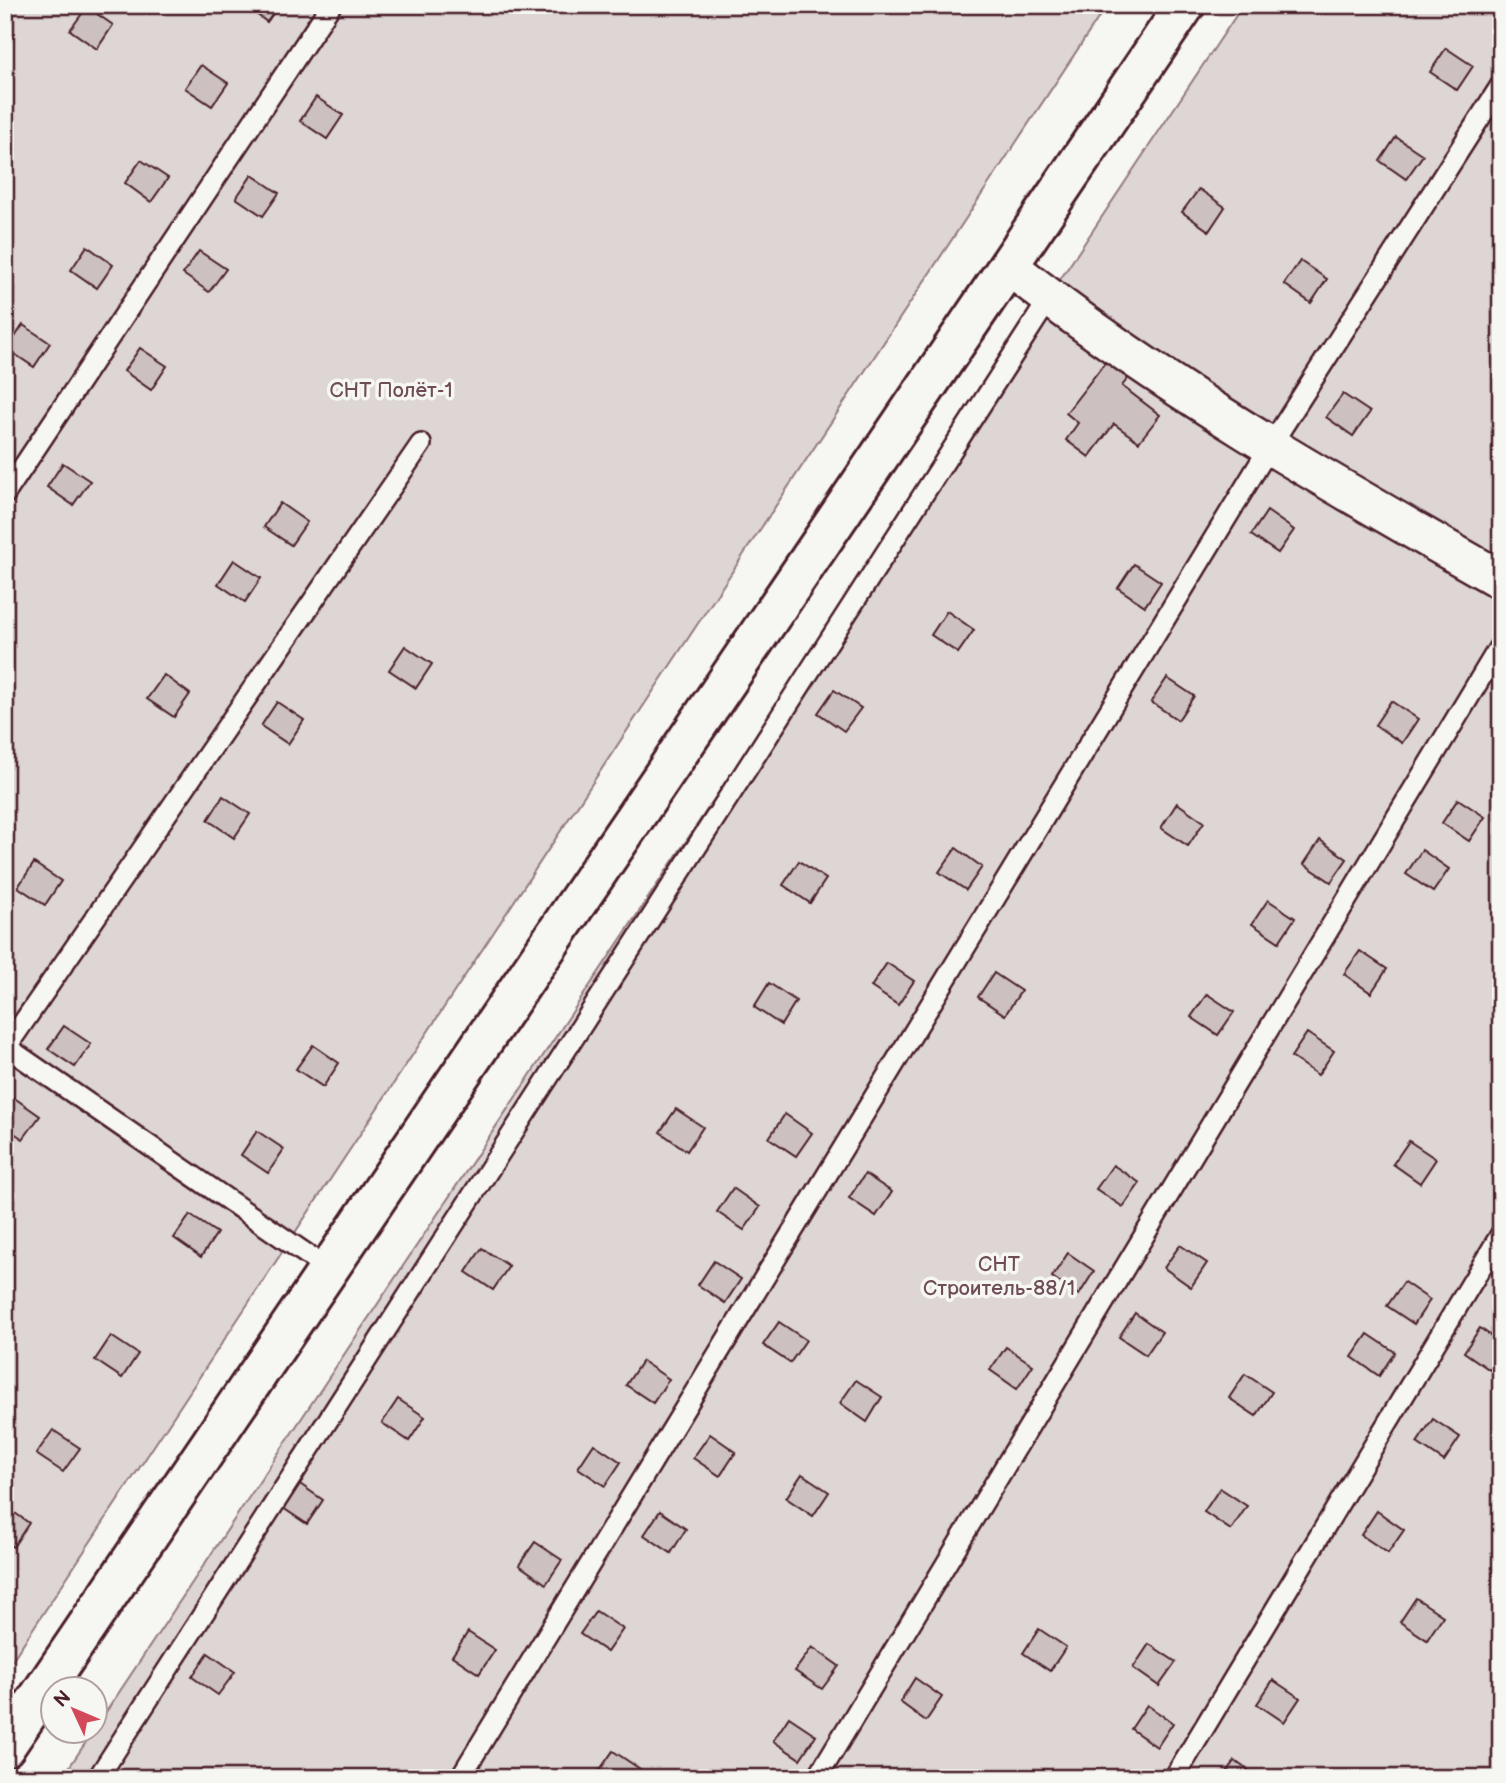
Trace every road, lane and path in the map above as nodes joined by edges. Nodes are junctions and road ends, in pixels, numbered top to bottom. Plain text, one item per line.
1 (331, 5) edge
2 (1185, 5) edge
3 (1501, 85) edge
4 (1010, 267) junction
5 (1049, 299) junction
6 (422, 444) dead end
7 (1269, 448) junction
8 (5, 494) edge
9 (1501, 580) edge
10 (1501, 644) edge
11 (6, 1047) edge
12 (1501, 1234) edge
13 (328, 1269) junction
14 (5, 1747) edge
15 (108, 1778) edge
16 (460, 1778) edge
17 (817, 1778) edge
18 (1174, 1778) edge

1 - 8 lane
2 - 4 street
3 - 7 lane
4 - 5 street
4 - 13 street
5 - 7 street
5 - 15 lane
6 - 11 lane
7 - 9 street
7 - 16 lane
10 - 17 lane
11 - 13 lane
12 - 18 lane
13 - 14 street

